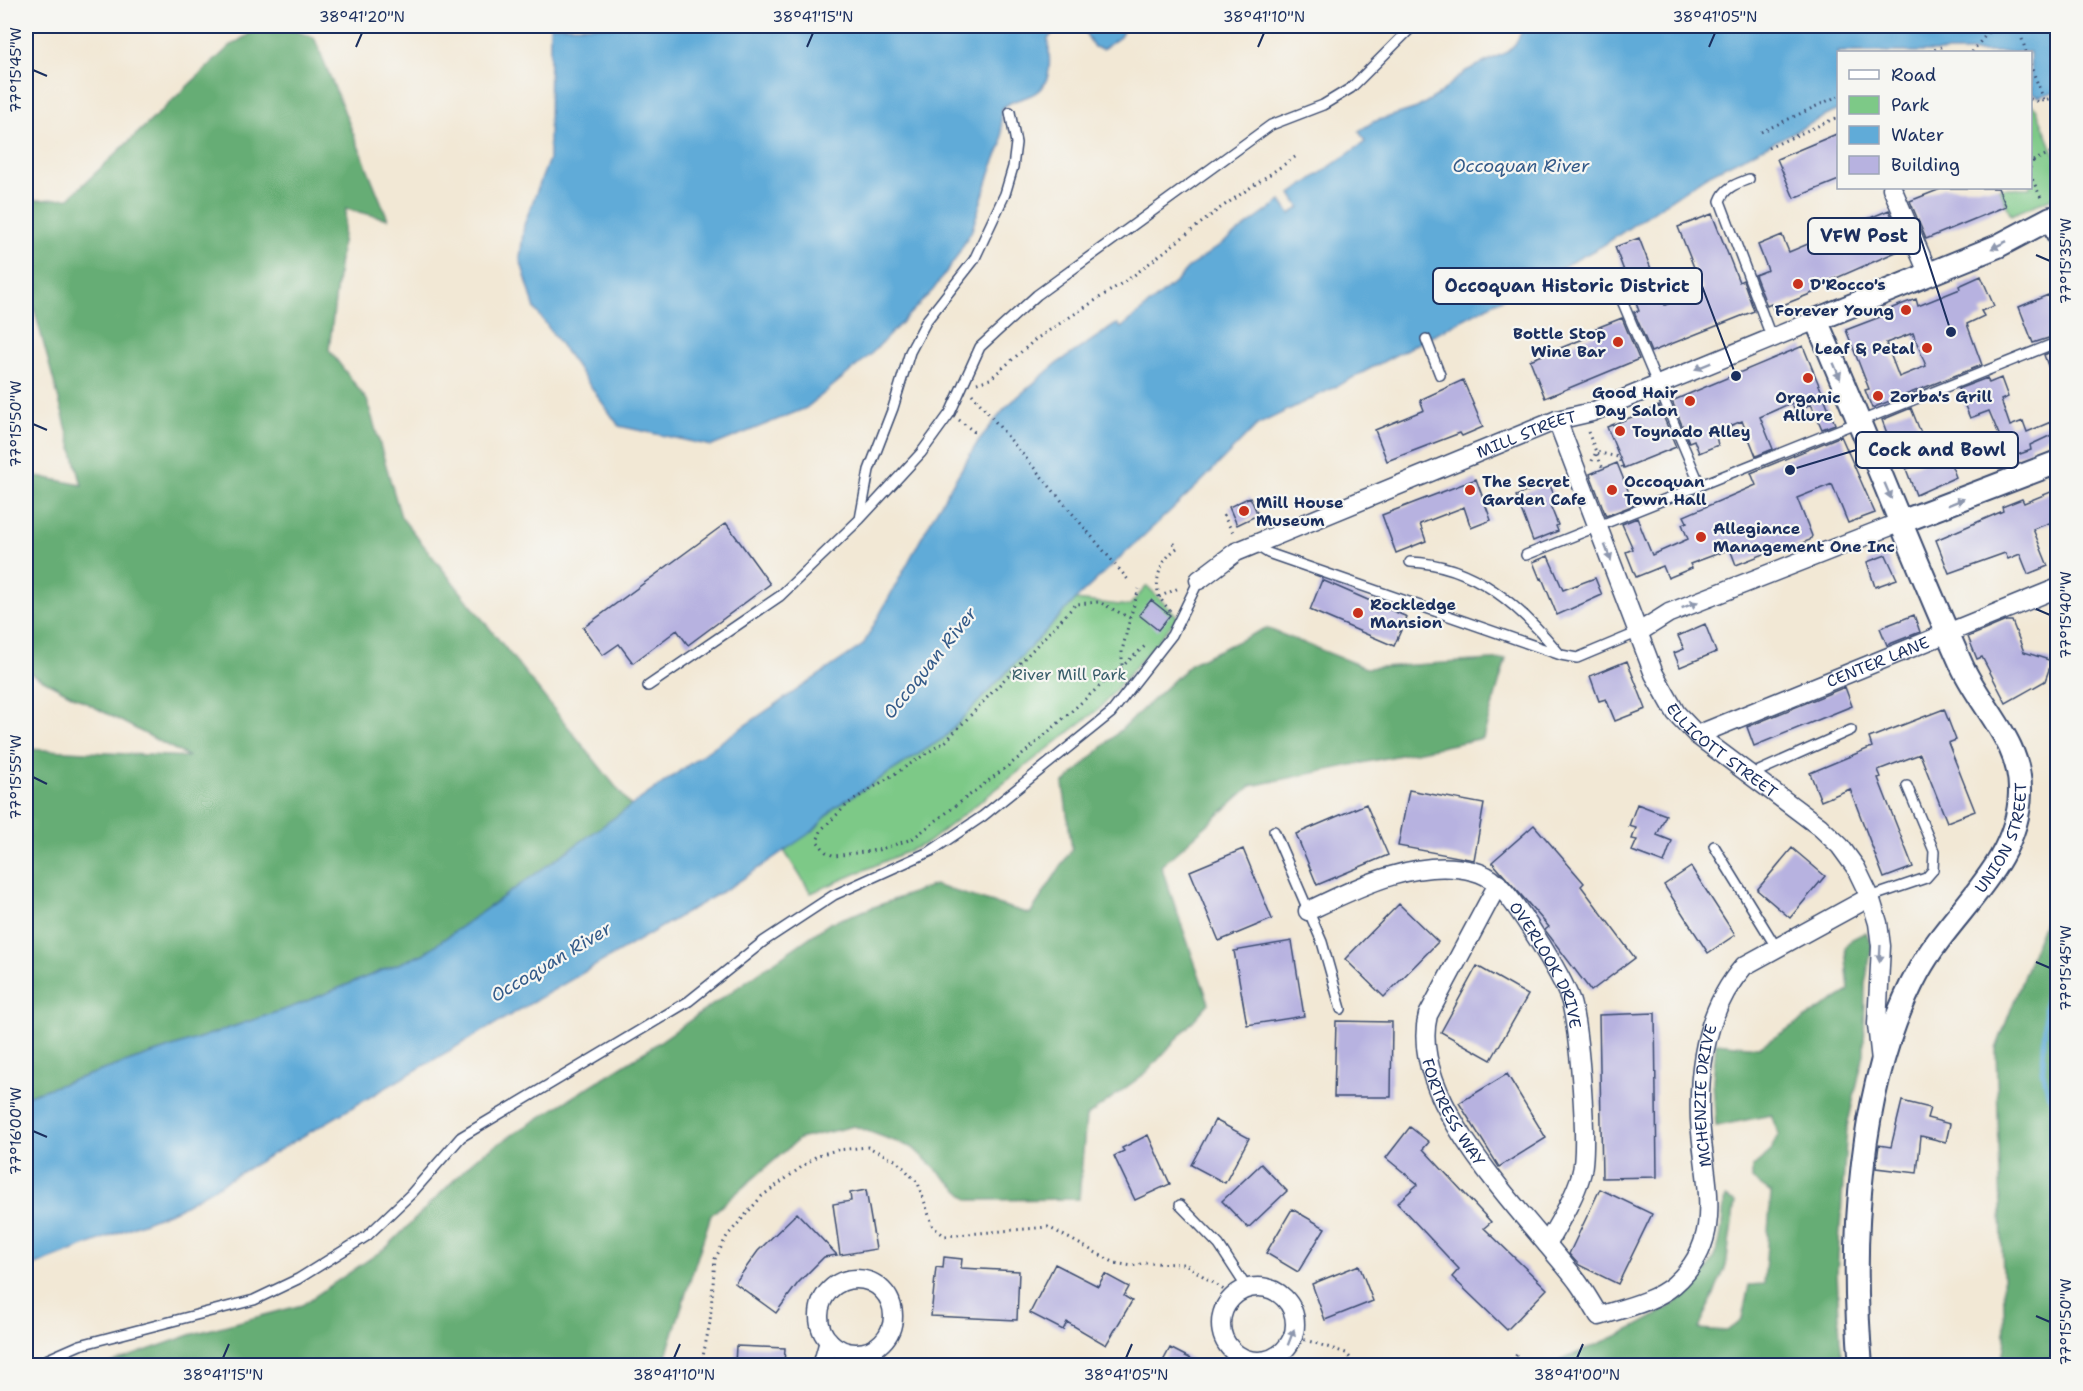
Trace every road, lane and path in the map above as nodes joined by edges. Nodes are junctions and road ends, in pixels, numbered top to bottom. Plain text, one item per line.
1 (1413, 26) edge
2 (1993, 26) edge
3 (2022, 39) dead end
4 (1941, 47) dead end
5 (1931, 51) edge
6 (1973, 51) edge
7 (2026, 51) edge
8 (2032, 67) edge
9 (2058, 96) edge
10 (1837, 97) edge
11 (2032, 99) edge
12 (2044, 100) junction
13 (1010, 112) dead end
14 (1837, 118) edge
15 (1761, 132) dead end
16 (1768, 148) dead end
17 (2052, 152) dead end
18 (1298, 155) dead end
19 (2033, 161) joint
20 (2032, 164) edge
21 (2032, 176) edge
22 (1749, 179) dead end
23 (1892, 189) edge
24 (2052, 217) edge
25 (1929, 275) junction
26 (1617, 289) dead end
27 (1816, 320) junction
28 (1426, 339) dead end
29 (1772, 339) junction
30 (2058, 342) edge
31 (1440, 375) dead end
32 (964, 384) junction
33 (1658, 385) junction
34 (950, 413) junction
35 (1557, 420) junction
36 (1859, 422) junction
37 (977, 434) dead end
38 (1589, 434) dead end
39 (1596, 452) junction
40 (2058, 462) edge
41 (1623, 468) dead end
42 (1603, 469) dead end
43 (1587, 470) dead end
44 (1700, 485) junction
45 (860, 519) junction
46 (1901, 522) junction
47 (1598, 525) junction
48 (1172, 540) dead end
49 (1255, 545) junction
50 (1527, 555) dead end
51 (1410, 562) dead end
52 (1199, 579) junction
53 (1130, 582) dead end
54 (2058, 588) edge
55 (1139, 589) dead end
56 (1159, 597) junction
57 (1172, 616) dead end
58 (1130, 618) junction
59 (1639, 632) junction
60 (1947, 632) junction
61 (1150, 642) dead end
62 (1561, 655) junction
63 (1122, 665) junction
64 (648, 686) dead end
65 (1851, 730) dead end
66 (1697, 735) junction
67 (1750, 775) junction
68 (1907, 786) dead end
69 (1274, 831) dead end
70 (1714, 846) dead end
71 (1498, 884) junction
72 (1870, 897) junction
73 (1308, 911) junction
74 (1776, 947) junction
75 (1341, 1009) dead end
76 (1881, 1061) junction
77 (1180, 1206) dead end
78 (1547, 1244) junction
79 (1240, 1292) junction
80 (1599, 1316) joint
81 (1293, 1336) junction
82 (829, 1341) junction
83 (1517, 1354) dead end
84 (1242, 1362) edge
85 (32, 1365) edge
86 (700, 1365) edge
87 (822, 1365) edge
88 (1357, 1365) edge
89 (1509, 1365) edge
90 (1861, 1365) edge

1 - 32 lane
2 - 6 path
3 - 7 path
4 - 5 path
8 - 12 path
9 - 12 path
10 - 15 path
11 - 12 path
13 - 45 lane
14 - 16 path
17 - 19 path
18 - 32 path
19 - 20 path
21 - 24 path
22 - 29 lane
23 - 25 street
24 -> 25 street, MILL STREET
25 - 27 street, MILL STREET
26 - 33 lane
27 - 29 street, MILL STREET
27 -> 36 street, UNION STREET
28 - 31 lane
29 -> 33 street, MILL STREET
30 - 36 lane
32 - 34 lane
32 - 53 path
33 - 35 street, MILL STREET
33 - 44 lane
34 - 37 path
34 - 45 lane
35 - 47 street, ELLICOTT STREET
35 - 49 street, MILL STREET
36 - 44 lane
36 -> 46 street, UNION STREET
38 - 39 path
39 - 41 path
39 - 42 path
39 - 43 path
46 -> 40 street
44 - 47 lane
45 - 64 lane
59 -> 46 street
46 - 60 street, UNION STREET
47 - 50 lane
47 -> 59 street, ELLICOTT STREET
48 - 56 path
49 - 52 street, MILL STREET
49 - 62 lane
51 - 62 lane
52 - 56 path
52 - 85 lane
54 - 60 street, CENTER LANE
55 - 58 path
56 - 57 path
58 - 63 path
58 - 63 path
59 - 62 lane
59 - 66 street, ELLICOTT STREET
60 - 66 street, CENTER LANE
60 - 76 street, UNION STREET
61 - 63 path
65 - 67 lane
66 - 67 street, ELLICOTT STREET
67 - 72 street, ELLICOTT STREET
68 - 72 lane
69 - 73 lane
70 - 74 lane
71 - 73 street, OVERLOOK DRIVE
71 - 78 street, OVERLOOK DRIVE
71 - 78 street, FORTRESS WAY
72 - 74 street, MCHENZIE DRIVE
72 -> 76 street, ELLICOTT STREET
73 - 75 lane
74 - 80 street, MCHENZIE DRIVE
76 - 90 street, UNION STREET
77 - 79 lane
78 - 80 street, FORTRESS WAY
79 - 81 street
79 - 84 street
79 - 86 path
84 -> 81 street
81 - 88 path
82 - 82 street
82 - 87 street
83 - 89 path

